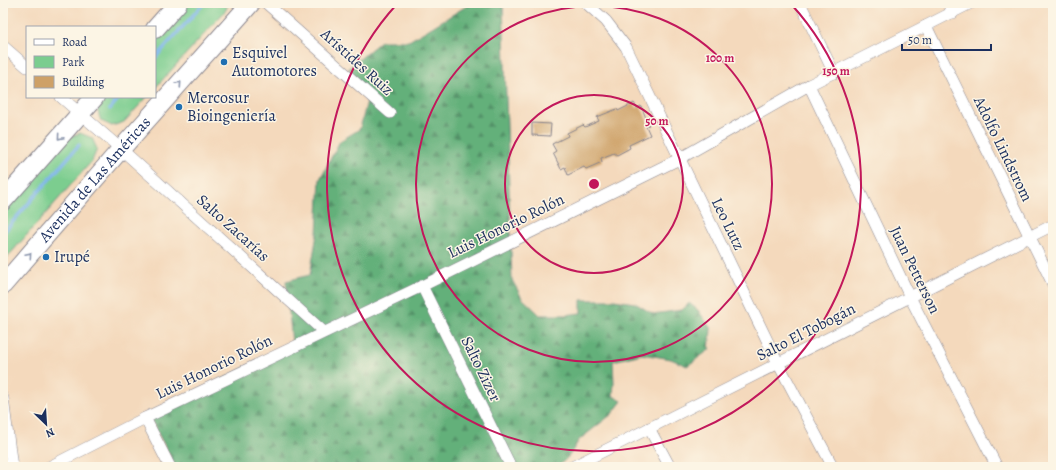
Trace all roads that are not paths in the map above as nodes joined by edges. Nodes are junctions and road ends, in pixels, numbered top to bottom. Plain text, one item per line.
1 (178, 3) edge
2 (251, 3) edge
3 (266, 3) edge
4 (586, 3) edge
5 (800, 3) edge
6 (971, 3) edge
7 (950, 8) edge
8 (926, 26) junction
9 (156, 28) edge
10 (3, 46) edge
11 (26, 66) edge
12 (834, 72) junction
13 (809, 85) junction
14 (62, 98) edge
15 (94, 98) edge
16 (390, 113) dead end
17 (80, 114) junction
18 (121, 149) junction
19 (679, 159) junction
20 (3, 201) edge
21 (1053, 225) edge
22 (1029, 237) junction
23 (1053, 284) edge
24 (3, 285) edge
25 (422, 286) junction
26 (910, 297) junction
27 (324, 332) junction
28 (778, 363) junction
29 (3, 398) edge
30 (145, 418) junction
31 (649, 428) junction
32 (12, 467) edge
33 (49, 467) edge
34 (170, 467) edge
35 (511, 467) edge
36 (572, 467) edge
37 (670, 467) edge
38 (833, 467) edge
39 (997, 467) edge

1 - 9 main road
18 -> 2 main road, Avenida de Las Américas
3 - 16 street, Arístides Ruiz
4 - 19 street, Leo Lutz
5 - 12 street
6 - 7 street, Luis Honorio Rolón
7 - 8 street, Luis Honorio Rolón
8 - 12 street, Luis Honorio Rolón
8 - 22 street, Adolfo Lindstrom
10 - 11 street
12 - 13 street, Luis Honorio Rolón
13 - 19 street, Luis Honorio Rolón
13 - 26 street, Juan Petterson
14 - 17 street, Salto Zacarías
15 - 17 main road
17 - 18 street, Salto Zacarías
17 -> 20 main road
24 -> 18 main road, Avenida de Las Américas
18 - 27 street, Salto Zacarías
19 - 25 street, Luis Honorio Rolón
19 - 28 street, Leo Lutz
21 - 22 street, Salto El Tobogán
22 - 23 street, Adolfo Lindstrom
22 - 26 street, Salto El Tobogán
25 - 27 street, Luis Honorio Rolón
25 - 35 street, Salto Zizer
26 - 28 street, Salto El Tobogán
26 - 39 street, Juan Petterson
27 - 30 street, Luis Honorio Rolón
28 - 31 street, Salto El Tobogán
28 - 38 street, Leo Lutz
29 - 32 street
30 - 33 street, Luis Honorio Rolón
30 - 34 street
31 - 36 street, Salto El Tobogán
31 - 37 street

